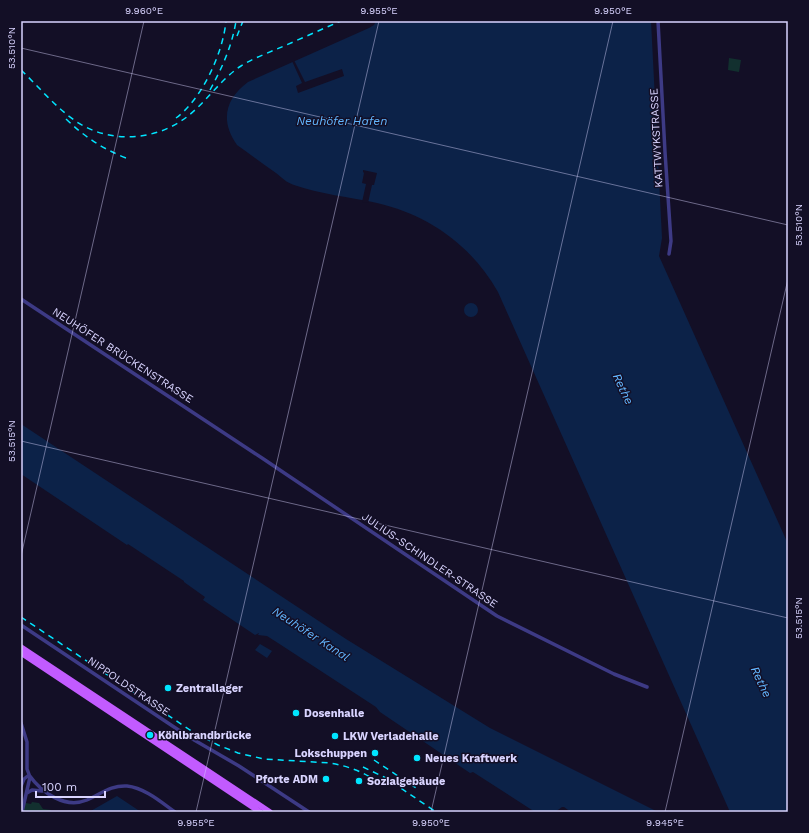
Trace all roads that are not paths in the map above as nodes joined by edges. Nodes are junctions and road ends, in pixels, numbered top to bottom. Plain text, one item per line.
1 (658, 21) edge
2 (669, 254) dead end
3 (21, 299) edge
4 (215, 426) joint
5 (21, 625) edge
6 (21, 646) edge
7 (21, 653) edge
8 (647, 687) dead end
9 (21, 723) edge
10 (29, 775) junction
11 (21, 786) edge
12 (44, 791) junction
13 (27, 794) junction
14 (22, 812) edge
15 (175, 812) edge
16 (260, 812) edge
17 (270, 812) edge
18 (309, 812) edge

1 - 2 street, KATTWYKSTRASSE
3 - 4 street, NEUHÖFER BRÜCKENSTRASSE
4 - 8 street, JULIUS-SCHINDLER-STRASSE
5 - 18 street, NIPPOLDSTRASSE
6 - 17 main road
7 - 16 main road
9 - 10 street
10 - 11 street
10 - 12 street
10 - 13 street
12 - 13 street
12 - 15 street
13 - 14 street

